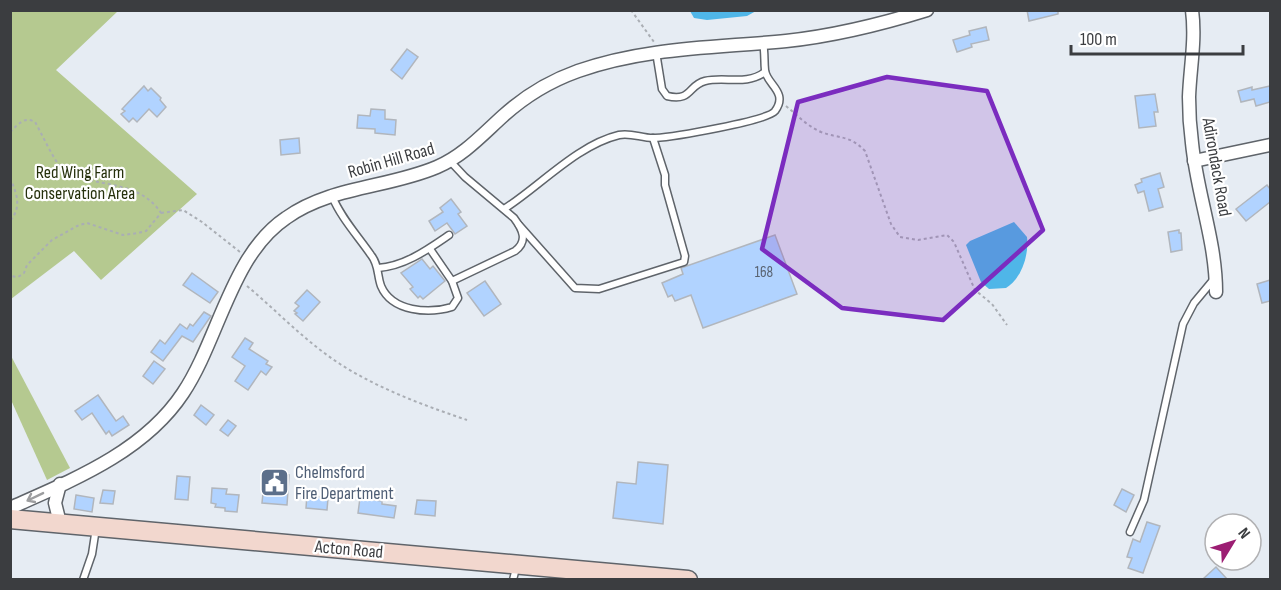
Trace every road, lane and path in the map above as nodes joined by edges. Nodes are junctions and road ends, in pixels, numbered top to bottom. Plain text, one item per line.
1 (631, 10) edge
2 (927, 10) edge
3 (1192, 10) edge
4 (763, 43) junction
5 (656, 52) junction
6 (765, 72) junction
7 (779, 100) junction
8 (10, 132) edge
9 (653, 138) junction
10 (1270, 145) edge
11 (450, 160) junction
12 (1194, 161) junction
13 (10, 178) edge
14 (332, 196) junction
15 (504, 209) junction
16 (161, 213) junction
17 (10, 221) edge
18 (519, 225) junction
19 (448, 236) dead end
20 (429, 249) junction
21 (249, 259) junction
22 (378, 268) junction
23 (10, 276) edge
24 (1216, 276) junction
25 (237, 280) junction
26 (452, 280) junction
27 (1216, 292) dead end
28 (1007, 325) dead end
29 (467, 420) dead end
30 (60, 484) junction
31 (10, 508) edge
32 (10, 519) edge
33 (60, 523) junction
34 (96, 526) junction
35 (1130, 532) dead end
36 (515, 572) edge
37 (83, 579) edge
38 (688, 579) edge

1 - 5 path
2 - 4 street, Robin Hill Road
3 - 12 street, Adirondack Road
4 - 5 street, Robin Hill Road
4 - 6 lane
5 - 6 lane
5 - 11 street, Robin Hill Road
6 - 7 lane
7 - 9 lane
7 - 28 path
8 - 16 path
9 - 15 lane
9 - 18 lane
10 - 12 street
11 - 14 street, Robin Hill Road
11 - 15 lane
12 - 24 street, Adirondack Road
13 - 17 path
14 - 21 street, Robin Hill Road
14 - 22 lane
15 - 18 lane
16 - 21 path
16 - 23 path
18 - 26 lane
19 - 20 lane
20 - 22 lane
20 - 26 lane
21 - 25 street, Robin Hill Road
22 - 26 lane
24 - 27 street, Adirondack Road
24 - 35 lane
25 - 29 path
25 - 30 street, Robin Hill Road
30 -> 31 street, Robin Hill Road
30 - 33 street
32 - 33 main road, Acton Road
33 - 34 main road, Acton Road
34 - 36 main road, Acton Road
34 - 37 lane
36 - 38 main road, Acton Road

